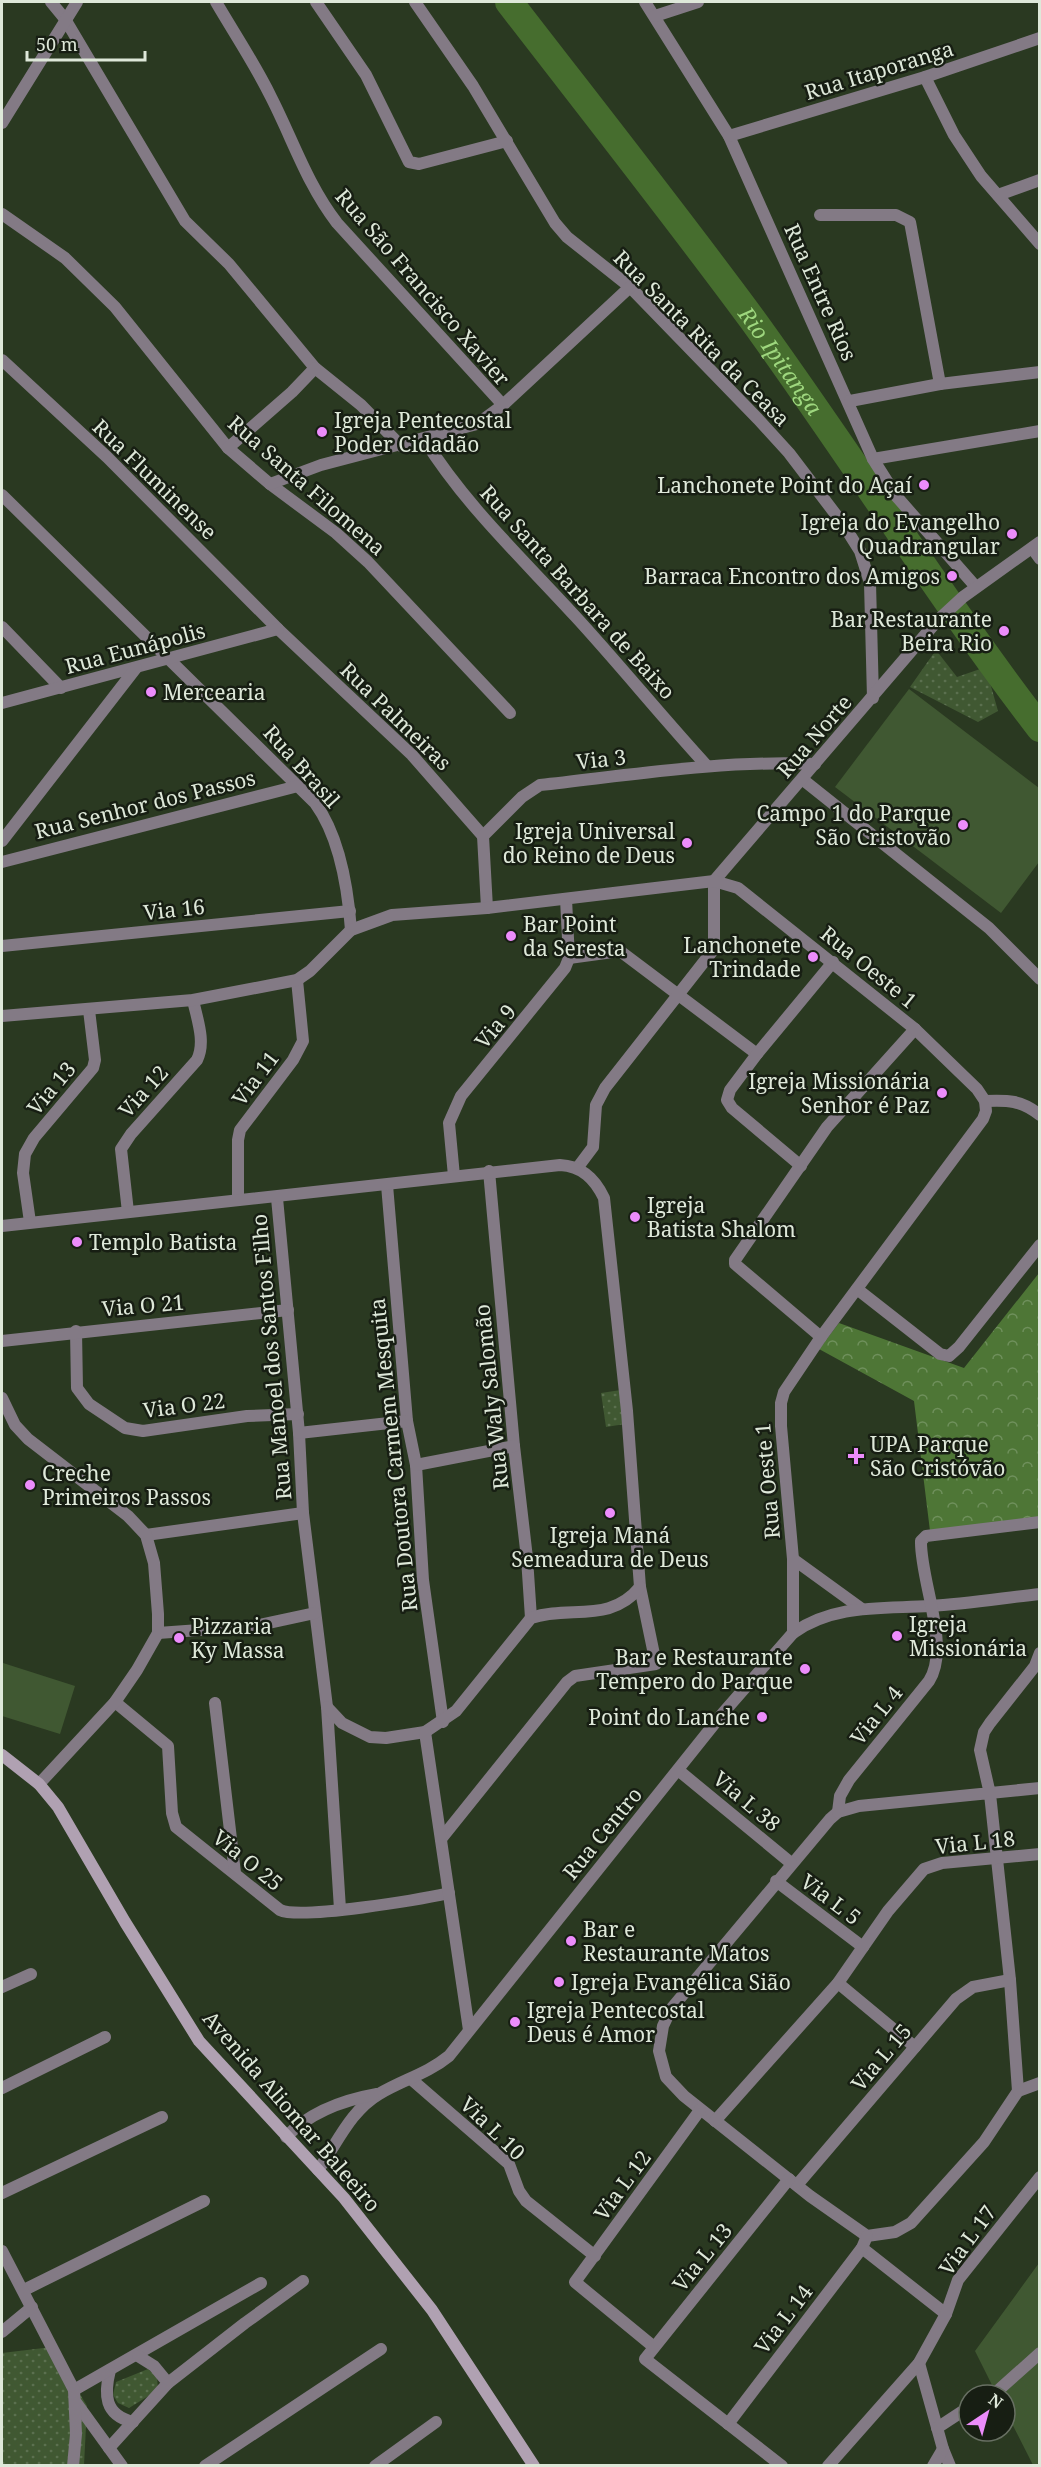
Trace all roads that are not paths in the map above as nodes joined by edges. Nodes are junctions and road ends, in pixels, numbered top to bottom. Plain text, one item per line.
1 (51, 2) edge
2 (77, 2) edge
3 (216, 2) edge
4 (316, 2) edge
5 (415, 2) edge
6 (645, 2) edge
7 (698, 2) edge
8 (655, 16) junction
9 (66, 19) junction
10 (1040, 39) edge
11 (925, 77) junction
12 (2, 123) edge
13 (729, 136) junction
14 (507, 141) junction
15 (1040, 180) edge
16 (998, 195) junction
17 (2, 214) edge
18 (820, 215) dead end
19 (1040, 244) edge
20 (630, 287) junction
21 (2, 360) edge
22 (315, 368) junction
23 (1040, 372) edge
24 (940, 384) junction
25 (850, 401) junction
26 (502, 405) junction
27 (1040, 431) edge
28 (424, 439) junction
29 (401, 446) junction
30 (228, 447) junction
31 (873, 459) junction
32 (270, 484) junction
33 (2, 495) edge
34 (1036, 545) edge
35 (1040, 559) edge
36 (976, 587) junction
37 (2, 627) edge
38 (278, 629) junction
39 (168, 661) junction
40 (136, 668) junction
41 (61, 688) junction
42 (873, 698) junction
43 (2, 703) edge
44 (510, 713) dead end
45 (815, 764) junction
46 (707, 766) junction
47 (802, 779) junction
48 (298, 786) junction
49 (483, 836) junction
50 (2, 841) edge
51 (2, 862) edge
52 (714, 882) junction
53 (566, 899) junction
54 (487, 908) junction
55 (350, 911) junction
56 (351, 930) junction
57 (2, 946) edge
58 (568, 958) junction
59 (833, 962) junction
60 (1040, 979) edge
61 (297, 980) junction
62 (676, 994) junction
63 (194, 1000) junction
64 (89, 1010) junction
65 (2, 1016) edge
66 (915, 1029) junction
67 (758, 1054) junction
68 (985, 1101) junction
69 (1040, 1115) edge
70 (801, 1166) junction
71 (578, 1167) junction
72 (489, 1171) junction
73 (454, 1176) junction
74 (387, 1185) junction
75 (277, 1197) junction
76 (238, 1200) junction
77 (128, 1212) junction
78 (30, 1222) junction
79 (2, 1226) edge
80 (1040, 1245) edge
81 (857, 1289) junction
82 (288, 1310) junction
83 (76, 1331) junction
84 (821, 1337) junction
85 (2, 1341) edge
86 (2, 1398) edge
87 (298, 1414) junction
88 (407, 1421) junction
89 (299, 1433) junction
90 (514, 1446) junction
91 (416, 1465) junction
92 (303, 1513) junction
93 (1040, 1522) edge
94 (146, 1535) junction
95 (793, 1559) junction
96 (640, 1587) junction
97 (1040, 1594) edge
98 (932, 1606) junction
99 (862, 1609) junction
100 (315, 1613) junction
101 (531, 1618) junction
102 (158, 1633) junction
103 (793, 1633) junction
104 (1040, 1653) edge
105 (115, 1702) junction
106 (215, 1703) dead end
107 (327, 1707) junction
108 (443, 1722) junction
109 (425, 1731) junction
110 (2, 1755) edge
111 (678, 1770) junction
112 (39, 1784) junction
113 (1040, 1788) edge
114 (990, 1794) junction
115 (838, 1812) junction
116 (441, 1839) junction
117 (1040, 1854) edge
118 (996, 1860) junction
119 (791, 1863) junction
120 (235, 1873) junction
121 (776, 1881) junction
122 (449, 1893) junction
123 (340, 1909) junction
124 (863, 1947) junction
125 (31, 1974) dead end
126 (1011, 1980) junction
127 (838, 1983) junction
128 (2, 1987) edge
129 (469, 2030) junction
130 (105, 2037) dead end
131 (915, 2047) junction
132 (411, 2079) junction
133 (1040, 2083) edge
134 (2, 2088) edge
135 (1018, 2091) junction
136 (378, 2094) junction
137 (342, 2103) junction
138 (700, 2110) junction
139 (162, 2117) dead end
140 (352, 2117) junction
141 (714, 2121) junction
142 (286, 2137) junction
143 (318, 2170) junction
144 (1040, 2177) edge
145 (793, 2182) junction
146 (2, 2193) edge
147 (204, 2201) dead end
148 (864, 2242) junction
149 (2, 2251) edge
150 (595, 2256) junction
151 (303, 2281) dead end
152 (261, 2283) dead end
153 (24, 2290) junction
154 (32, 2307) junction
155 (946, 2314) junction
156 (2, 2331) edge
157 (654, 2347) junction
158 (381, 2349) dead end
159 (1040, 2353) edge
160 (138, 2356) junction
161 (919, 2363) junction
162 (110, 2370) junction
163 (1006, 2383) edge
164 (168, 2384) junction
165 (75, 2396) junction
166 (957, 2415) edge
167 (133, 2422) junction
168 (436, 2422) dead end
169 (728, 2424) junction
170 (937, 2428) junction
171 (109, 2448) junction
172 (943, 2449) junction
173 (72, 2466) edge
174 (122, 2466) edge
175 (205, 2466) edge
176 (375, 2466) edge
177 (534, 2466) edge
178 (783, 2466) edge
179 (828, 2466) edge
180 (933, 2466) edge
181 (950, 2466) edge

1 - 9 street
2 - 9 street
3 - 26 street, Rua São Francisco Xavier
4 - 14 street
5 - 14 street, Rua Santa Rita da Ceasa
6 - 8 street, Rua Entre Rios
7 - 8 street
8 - 13 street, Rua Entre Rios
9 - 12 street
9 - 22 street
10 - 11 street, Rua Itaporanga
11 - 13 street, Rua Itaporanga
11 - 16 street
13 - 25 street, Rua Entre Rios
14 - 20 street, Rua Santa Rita da Ceasa
15 - 16 street
16 - 19 street
17 - 30 street, Rua Santa Filomena
18 - 24 street
20 - 26 street
20 - 42 street, Rua Santa Rita da Ceasa
21 - 38 street, Rua Fluminense
22 - 29 street
22 - 30 street
23 - 24 street
24 - 25 street
25 - 31 street, Rua Entre Rios
26 - 28 street
27 - 31 street
28 - 29 street
28 - 46 street, Rua Santa Barbara de Baixo
29 - 32 street
30 - 32 street, Rua Santa Filomena
31 - 36 street, Rua Entre Rios
32 - 44 street, Rua Santa Filomena
33 - 39 street, Rua Brasil
34 - 35 street
34 - 36 street, Rua Norte
36 - 42 street, Rua Norte
37 - 41 street
38 - 39 street, Rua Eunápolis
38 - 49 street, Rua Palmeiras
39 - 40 street, Rua Eunápolis
39 - 48 street, Rua Brasil
40 - 41 street, Rua Eunápolis
40 - 50 street
41 - 43 street, Rua Eunápolis
42 - 45 street, Rua Norte
45 - 46 street, Via 3
45 - 47 street, Rua Norte
46 - 49 street, Via 3
47 - 52 street, Rua Norte
47 - 60 street
48 - 51 street, Rua Senhor dos Passos
48 - 55 street, Rua Brasil
49 - 54 street
52 - 53 street
52 - 59 street, Rua Oeste 1
52 - 62 street
53 - 54 street
53 - 58 street, Via 9
54 - 56 street
55 - 56 street, Rua Brasil
55 - 57 street, Via 16
56 - 61 street
58 - 62 street
58 - 73 street, Via 9
59 - 66 street, Rua Oeste 1
59 - 67 street
61 - 63 street
61 - 76 street, Via 11
62 - 67 street
62 - 71 street
63 - 64 street
63 - 77 street, Via 12
64 - 65 street
64 - 78 street, Via 13
66 - 68 street, Rua Oeste 1
66 - 70 street
67 - 70 street
68 - 69 street
68 - 81 street, Rua Oeste 1
70 - 84 street
71 - 72 street, Rua Manoel dos Santos Filho
71 - 96 street
72 - 73 street, Rua Manoel dos Santos Filho
72 - 90 street, Rua Waly Salomão
73 - 74 street, Rua Manoel dos Santos Filho
74 - 75 street, Rua Manoel dos Santos Filho
74 - 88 street, Rua Doutora Carmem Mesquita
75 - 76 street
75 - 82 street, Rua Manoel dos Santos Filho
76 - 77 street
77 - 78 street
78 - 79 street
80 - 81 street
81 - 84 street, Rua Oeste 1
82 - 83 street, Via O 21
82 - 87 street, Rua Manoel dos Santos Filho
83 - 85 street, Via O 21
83 - 87 street, Via O 22
84 - 95 street, Rua Oeste 1
86 - 94 street
87 - 89 street, Rua Manoel dos Santos Filho
88 - 89 street
88 - 91 street, Rua Doutora Carmem Mesquita
89 - 92 street, Rua Manoel dos Santos Filho
90 - 91 street
90 - 101 street, Rua Waly Salomão
91 - 108 street, Rua Doutora Carmem Mesquita
92 - 94 street
92 - 100 street, Rua Manoel dos Santos Filho
93 - 98 street, Via L 4
94 - 102 street
95 - 99 street
95 - 103 street, Rua Oeste 1
96 - 101 street
96 - 116 street
97 - 98 street, Rua Centro
98 - 99 street, Rua Centro
98 - 115 street, Via L 4
99 - 103 street, Rua Centro
100 - 102 street
100 - 107 street, Rua Manoel dos Santos Filho
101 - 108 street
102 - 105 street
103 - 111 street, Rua Centro
104 - 114 street
105 - 112 street
105 - 120 street, Via O 25
106 - 120 street
107 - 109 street
107 - 123 street, Rua Manoel dos Santos Filho
108 - 109 street
109 - 116 street
110 - 112 main road, Avenida Aliomar Baleeiro
111 - 119 street, Via L 38
111 - 129 street, Rua Centro
112 - 142 main road, Avenida Aliomar Baleeiro
113 - 114 street
114 - 115 street
114 - 118 street
115 - 119 street
116 - 122 street
117 - 118 street, Via L 18
118 - 124 street, Via L 18
118 - 126 street
119 - 121 street
120 - 123 street, Via O 25
121 - 124 street, Via L 5
121 - 138 street
122 - 123 street, Via O 25
122 - 129 street
124 - 127 street
125 - 128 street
126 - 131 street, Via L 15
126 - 135 street
127 - 131 street
127 - 141 street
129 - 132 street, Rua Centro
130 - 134 street
131 - 145 street, Via L 15
132 - 136 street, Rua Centro
132 - 150 street, Via L 10
133 - 135 street
135 - 148 street
136 - 137 street, Rua Centro
136 - 140 street, Rua Centro
137 - 140 street
137 - 142 street, Rua Centro
138 - 141 street
138 - 150 street, Via L 12
139 - 146 street
140 - 143 street, Rua Centro
141 - 145 street
142 - 143 main road, Avenida Aliomar Baleeiro
143 - 177 main road, Avenida Aliomar Baleeiro
144 - 155 street, Via L 17
145 - 148 street
145 - 157 street, Via L 13
147 - 153 street
148 - 155 street
148 - 169 street, Via L 14
149 - 153 street
150 - 157 street, Via L 12
151 - 164 street
152 - 160 street
153 - 154 street
154 - 156 street
154 - 165 street
155 - 161 street, Via L 17
157 - 169 street, Via L 13
158 - 175 street
159 - 163 street
160 - 162 street
160 - 164 street
161 - 170 street
161 - 179 street, Via L 17
162 - 165 street
162 - 167 street
164 - 167 street
165 - 171 street
165 - 173 street
166 - 170 street
167 - 171 street
168 - 176 street
169 - 178 street
170 - 172 street
171 - 174 street
172 - 180 street
172 - 181 street

